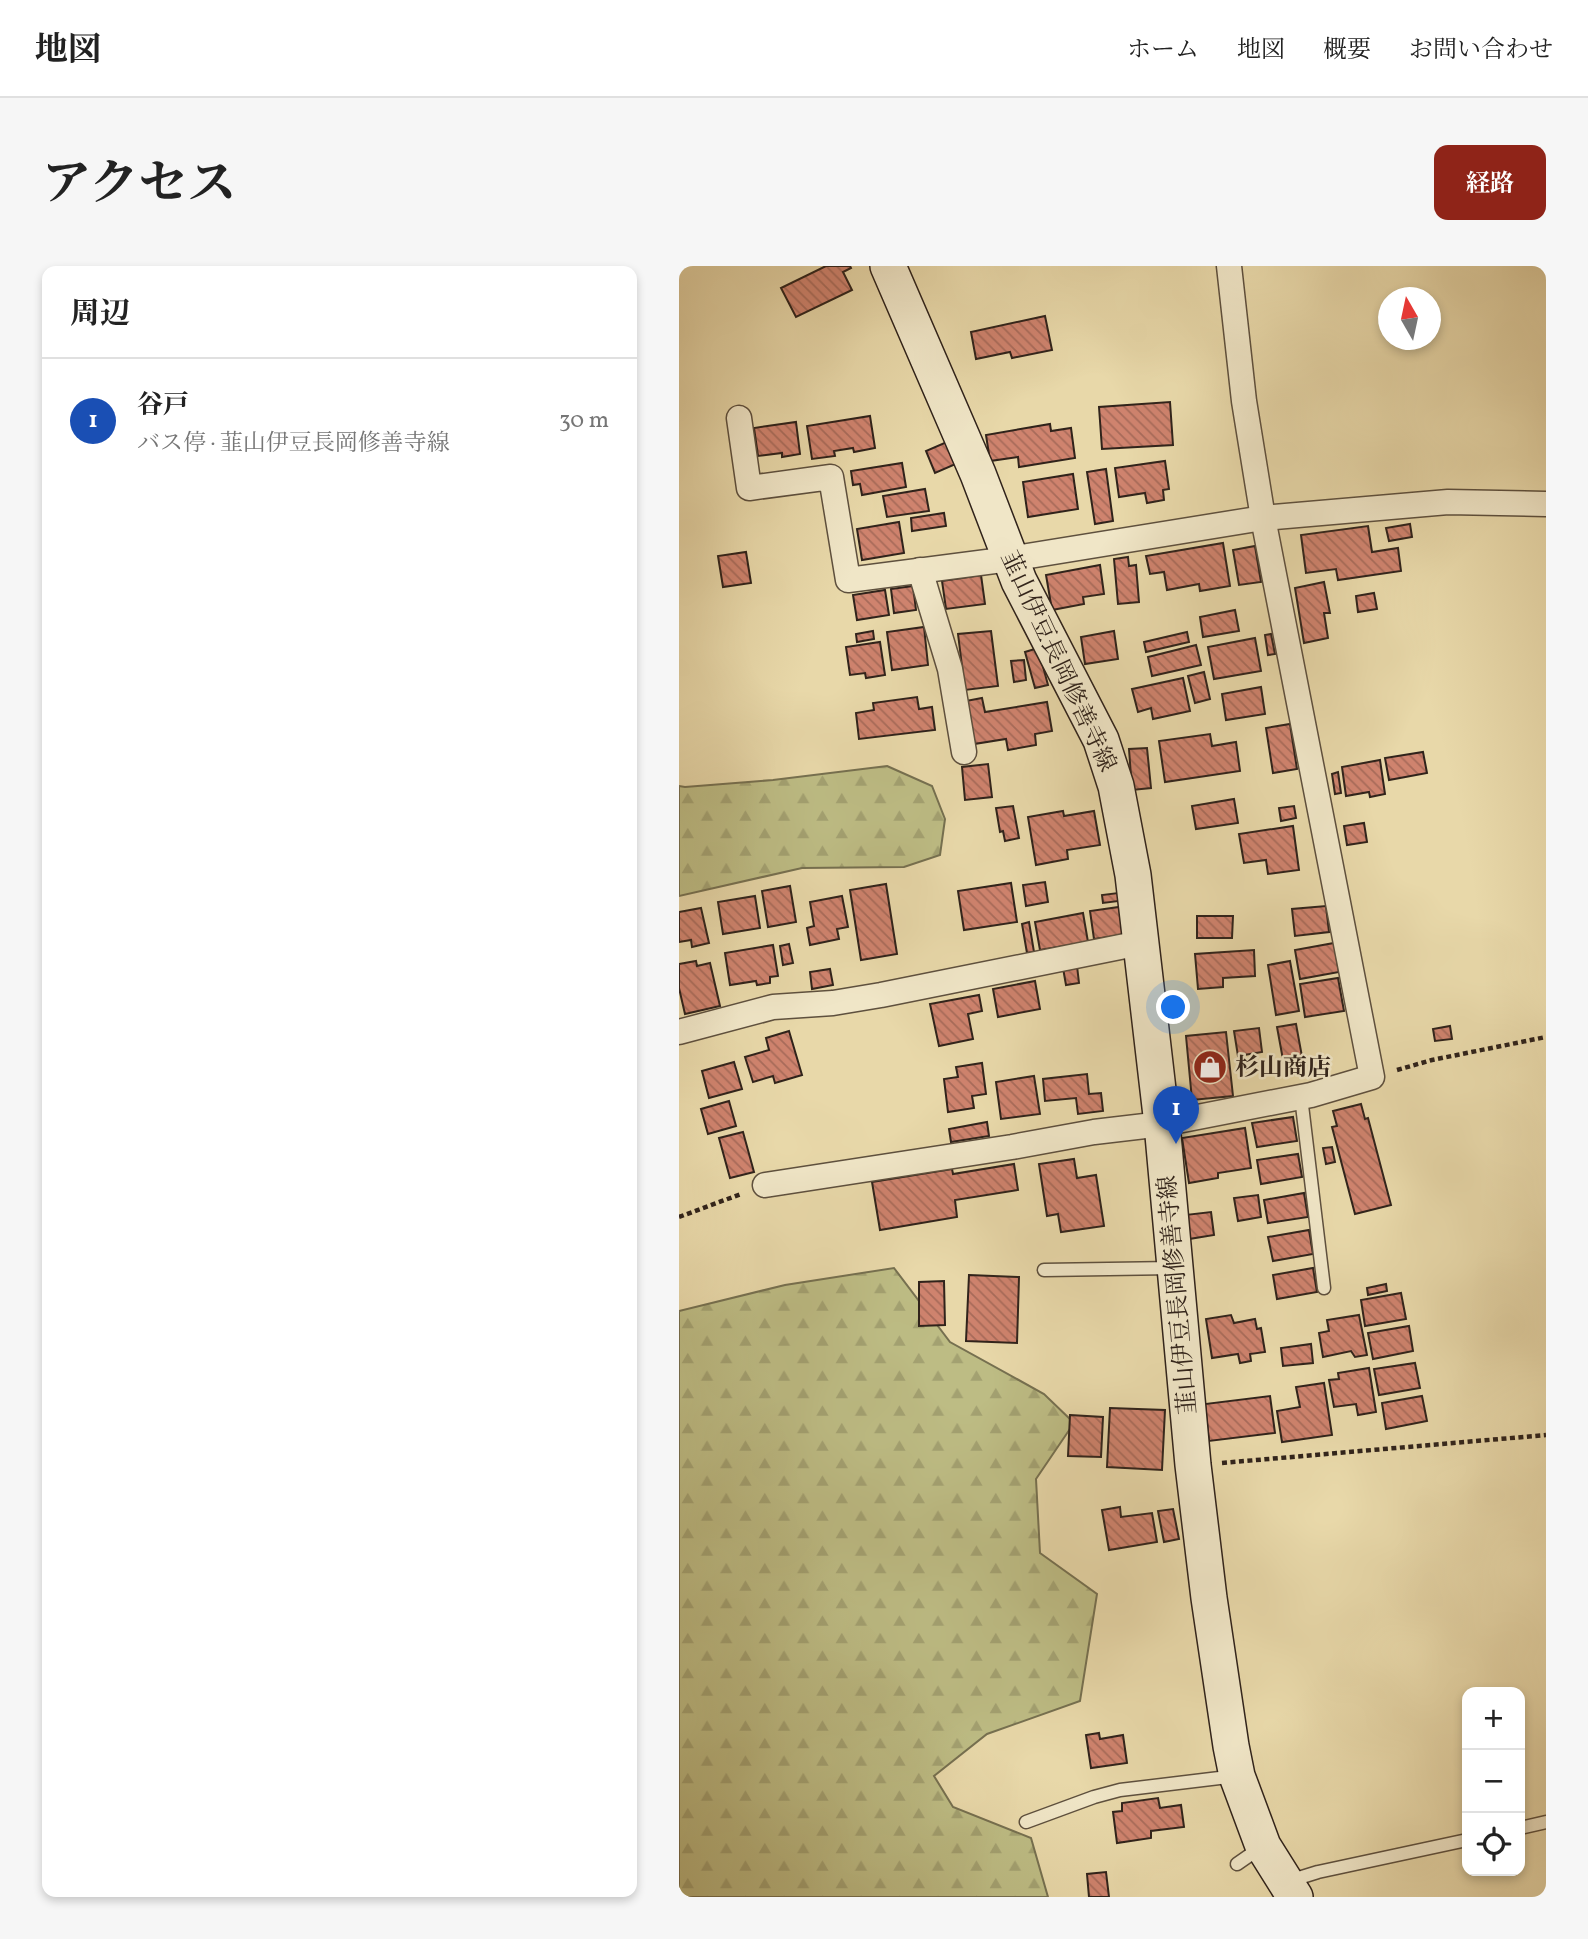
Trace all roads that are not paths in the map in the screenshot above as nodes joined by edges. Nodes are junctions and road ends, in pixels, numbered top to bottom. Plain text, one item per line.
1 (888, 266) edge
2 (1229, 266) edge
3 (739, 418) dead end
4 (1546, 505) edge
5 (1263, 518) junction
6 (1010, 559) junction
7 (920, 570) junction
8 (964, 752) dead end
9 (1140, 943) junction
10 (679, 1032) edge
11 (1301, 1097) junction
12 (1161, 1124) junction
13 (765, 1185) road end
14 (1175, 1268) junction
15 (1044, 1270) dead end
16 (1324, 1288) dead end
17 (1237, 1776) junction
18 (1025, 1822) dead end
19 (1546, 1822) edge
20 (1525, 1827) edge
21 (1462, 1841) edge
22 (1290, 1890) edge

1 - 6 main road, 韮山伊豆長岡修善寺線
2 - 5 street
3 - 7 street
4 - 5 street
5 - 6 street
5 - 11 street
6 - 7 street
6 - 9 main road, 韮山伊豆長岡修善寺線
7 - 8 street
9 - 10 street
9 - 12 main road, 韮山伊豆長岡修善寺線
11 - 12 street
11 - 16 lane
12 - 13 street
12 - 14 main road, 韮山伊豆長岡修善寺線
14 - 15 lane
14 - 17 main road, 韮山伊豆長岡修善寺線
17 - 18 lane
17 - 22 main road, 韮山伊豆長岡修善寺線
19 - 20 lane
21 - 22 lane

